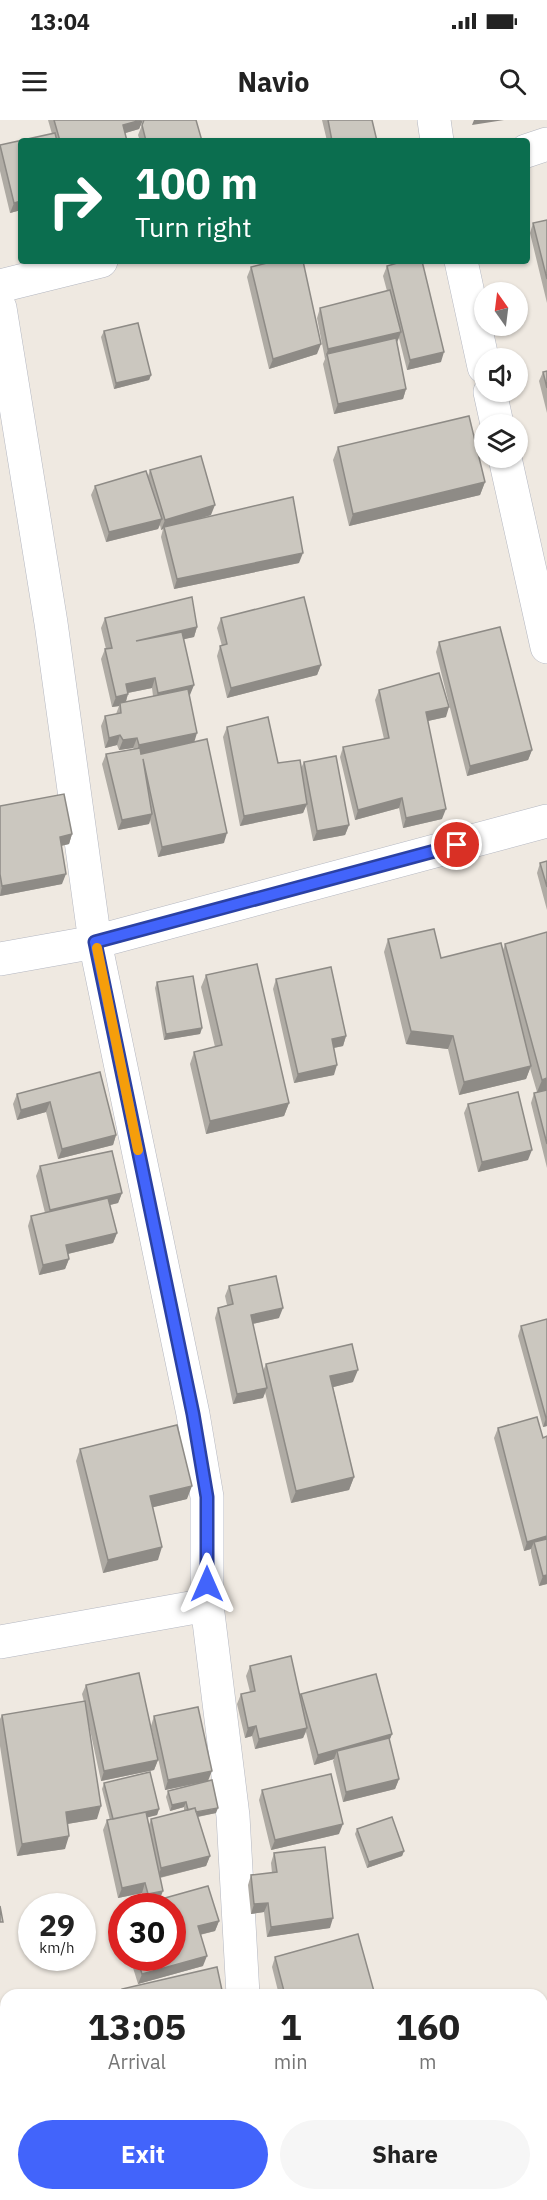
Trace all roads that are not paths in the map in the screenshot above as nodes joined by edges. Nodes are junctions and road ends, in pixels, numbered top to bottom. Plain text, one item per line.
1 (434, 120) edge
2 (437, 138) edge
3 (547, 144) edge
4 (530, 150) edge
5 (89, 264) edge
6 (462, 264) edge
7 (0, 286) edge
8 (0, 308) edge
9 (480, 348) edge
10 (507, 468) edge
11 (547, 647) edge
12 (547, 821) edge
13 (95, 942) junction
14 (0, 959) edge
15 (207, 1605) junction
16 (0, 1641) edge
17 (243, 1989) edge

1 - 2 street
3 - 4 street
5 - 7 street
6 - 9 street
8 - 13 street
10 - 11 street
12 - 13 street
13 - 14 street
13 - 15 street
15 - 16 street
15 - 17 street

